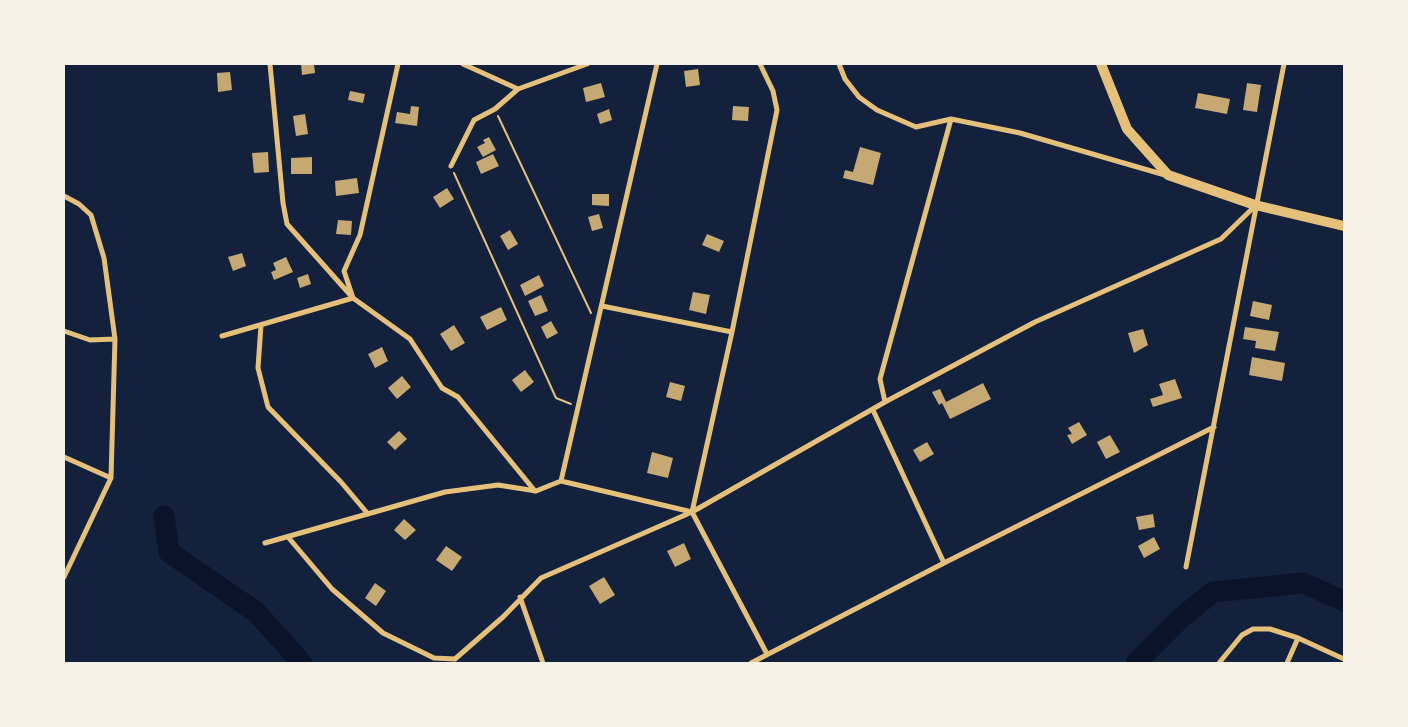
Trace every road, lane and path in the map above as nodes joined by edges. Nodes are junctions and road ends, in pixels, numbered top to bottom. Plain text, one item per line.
1 (270, 64) edge
2 (398, 64) edge
3 (463, 64) edge
4 (587, 64) edge
5 (657, 64) edge
6 (760, 64) edge
7 (840, 64) edge
8 (1100, 64) edge
9 (1284, 64) edge
10 (518, 89) junction
11 (494, 109) junction
12 (951, 119) junction
13 (451, 166) joint
14 (1168, 176) junction
15 (64, 196) edge
16 (1255, 205) junction
17 (1344, 226) edge
18 (353, 298) junction
19 (602, 306) junction
20 (261, 325) junction
21 (64, 331) edge
22 (732, 332) junction
23 (222, 336) dead end
24 (115, 339) junction
25 (885, 402) junction
26 (577, 406) junction
27 (873, 410) junction
28 (1214, 427) junction
29 (64, 457) edge
30 (111, 478) junction
31 (561, 481) junction
32 (536, 491) junction
33 (692, 512) junction
34 (368, 514) junction
35 (288, 537) junction
36 (265, 543) dead end
37 (944, 563) junction
38 (1186, 567) dead end
39 (64, 577) edge
40 (520, 597) junction
41 (1298, 638) junction
42 (767, 654) junction
43 (1344, 659) edge
44 (543, 663) edge
45 (751, 663) edge
46 (1219, 663) edge
47 (1287, 663) edge

1 - 18 street
2 - 18 street
3 - 10 street
4 - 10 street
5 - 19 street
6 - 22 street
7 - 12 street
8 - 14 main road
9 - 16 street
10 - 11 street
11 - 13 street
11 - 19 path
12 - 14 street
12 - 25 street
13 - 26 path
14 - 16 main road
15 - 24 street
16 - 17 main road
16 - 25 street
16 - 28 street
18 - 20 street
18 - 32 street
19 - 22 street
19 - 26 street
20 - 23 street
20 - 34 street
21 - 24 street
22 - 33 street
24 - 30 street
25 - 27 street
26 - 31 street
27 - 33 street
27 - 37 street
28 - 37 street
28 - 38 street
29 - 30 street
30 - 39 street
31 - 32 street
31 - 33 street
32 - 34 street
33 - 40 street
33 - 42 street
34 - 35 street
35 - 36 street
35 - 40 street
37 - 42 street
40 - 44 street
41 - 43 street
41 - 46 street
41 - 47 street
42 - 45 street

